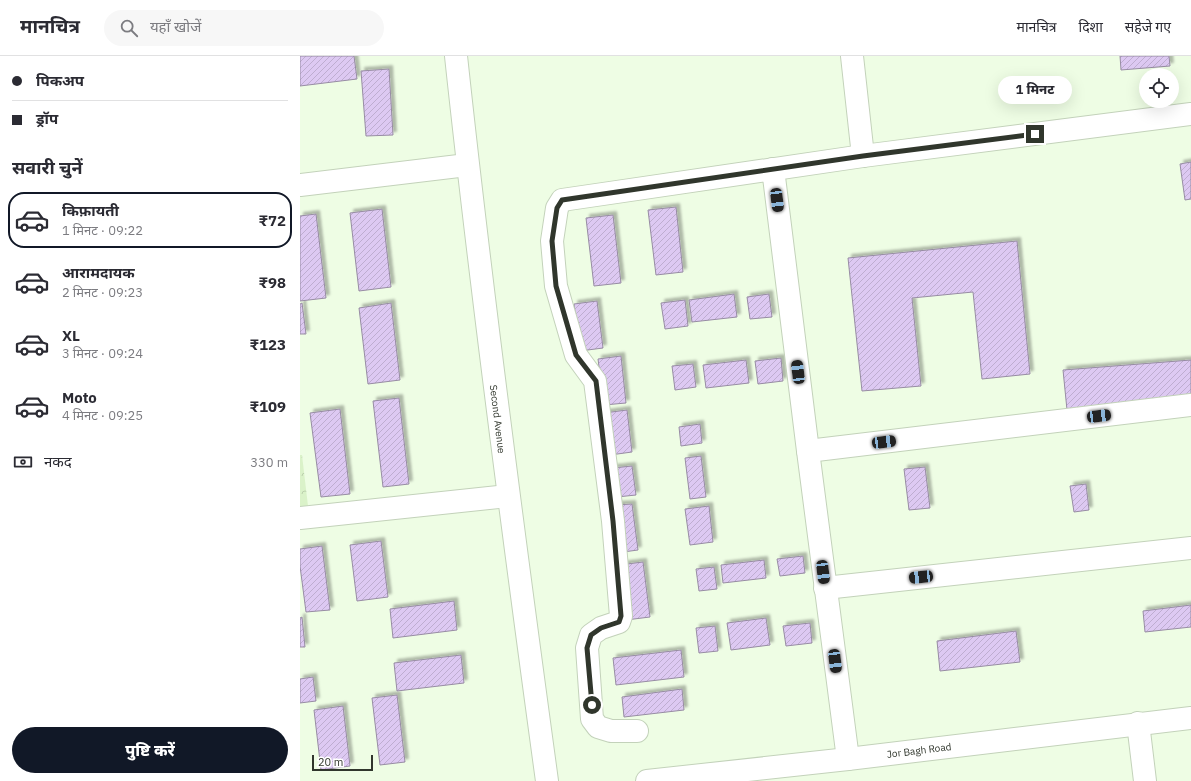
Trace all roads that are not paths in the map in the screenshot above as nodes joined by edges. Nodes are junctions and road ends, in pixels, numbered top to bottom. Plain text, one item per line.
1 (456, 56) edge
2 (852, 56) edge
3 (1191, 114) edge
4 (863, 156) junction
5 (467, 165) junction
6 (773, 169) junction
7 (300, 185) edge
8 (1191, 405) edge
9 (808, 451) junction
10 (508, 496) junction
11 (300, 518) edge
12 (1191, 548) edge
13 (825, 588) junction
14 (1191, 718) edge
15 (1138, 724) junction
16 (637, 731) dead end
17 (848, 759) junction
18 (548, 781) edge
19 (647, 781) edge
20 (1145, 781) edge

1 - 5 street, Second Avenue
2 - 4 street
3 - 4 street
4 - 6 street
5 - 7 street
5 - 10 street, Second Avenue
6 - 9 street
6 - 16 street
8 - 9 street
9 - 13 street
10 - 11 street
10 - 18 street, Second Avenue
12 - 13 street
13 - 17 street
14 - 15 street, Jor Bagh Road
15 - 17 street, Jor Bagh Road
15 - 20 street
17 - 19 street, Jor Bagh Road

